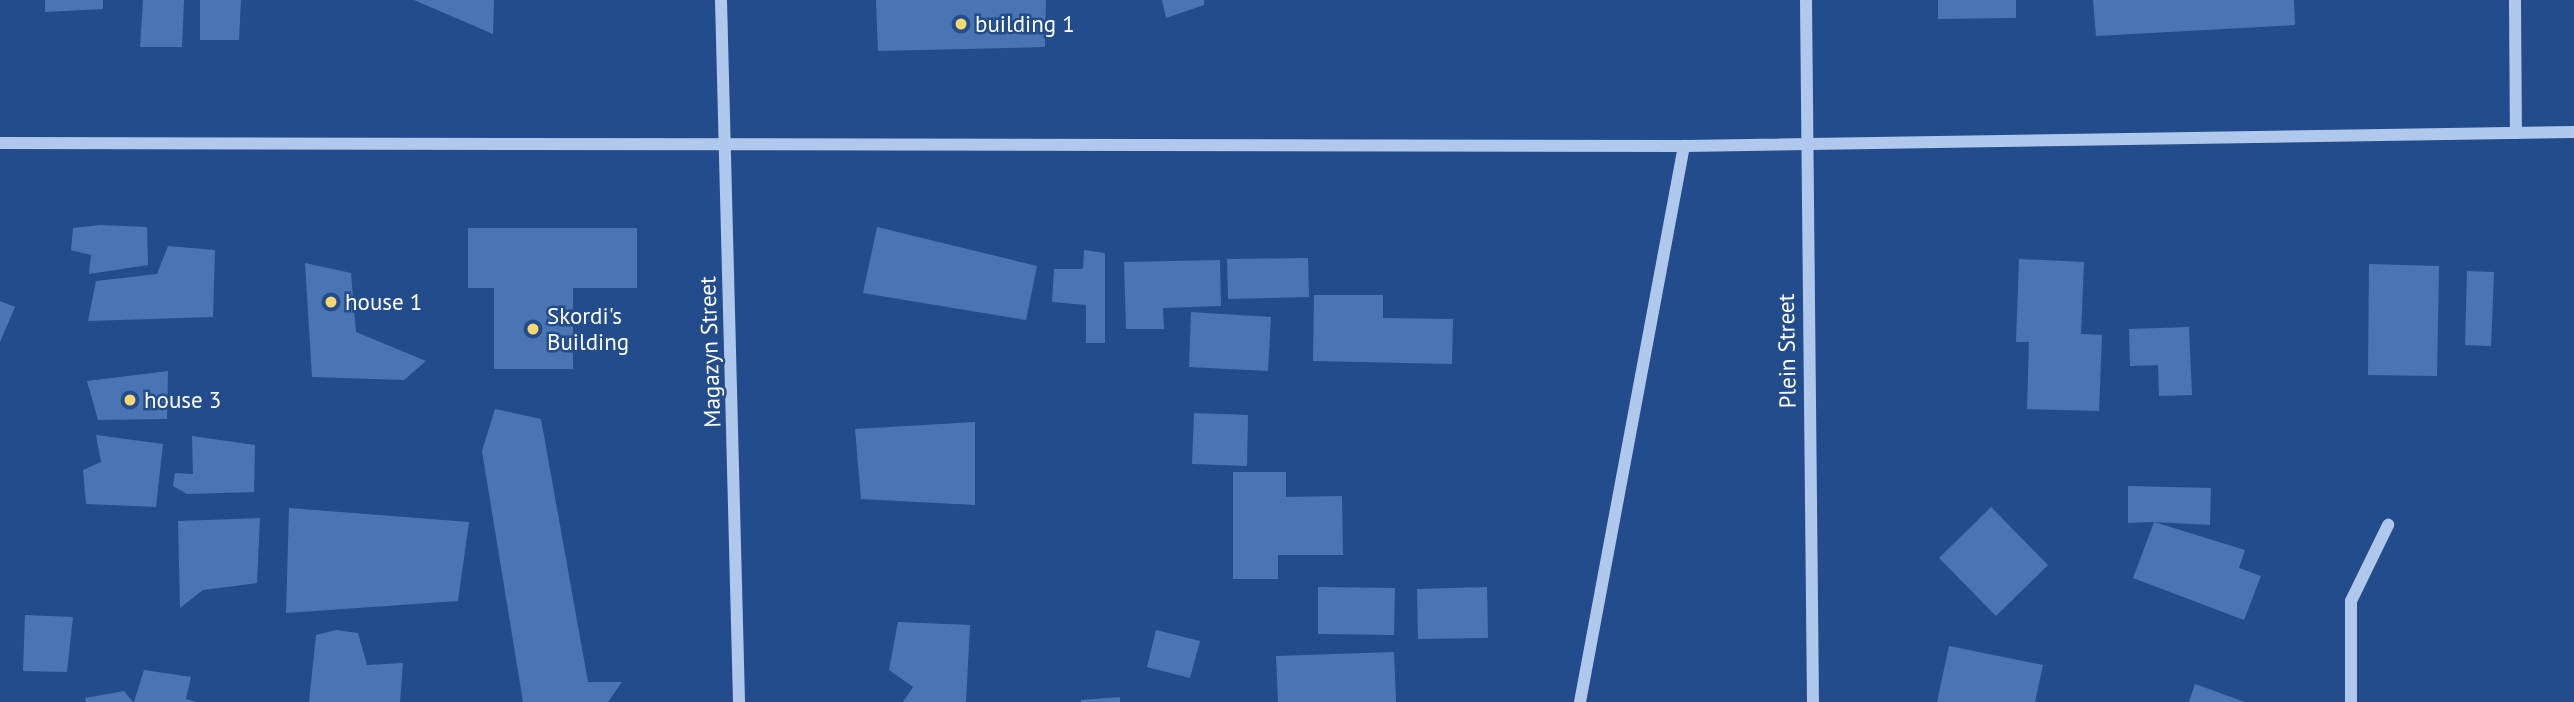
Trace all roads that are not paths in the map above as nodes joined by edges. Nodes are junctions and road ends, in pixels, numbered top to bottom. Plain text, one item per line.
1 (721, 0) edge
2 (1806, 0) edge
3 (2515, 0) edge
4 (2574, 132) edge
5 (2516, 133) junction
6 (0, 143) edge
7 (1805, 145) junction
8 (1684, 146) junction
9 (724, 148) junction
10 (2388, 525) dead end
11 (739, 702) edge
12 (1580, 702) edge
13 (1812, 702) edge
14 (2351, 702) edge

1 - 9 street, Magazyn Street
2 - 7 street, Plein Street
3 - 5 street
4 - 5 street
5 - 7 street
6 - 9 street
7 - 8 street
7 - 13 street, Plein Street
8 - 9 street
8 - 12 street
9 - 11 street, Magazyn Street
10 - 14 street

